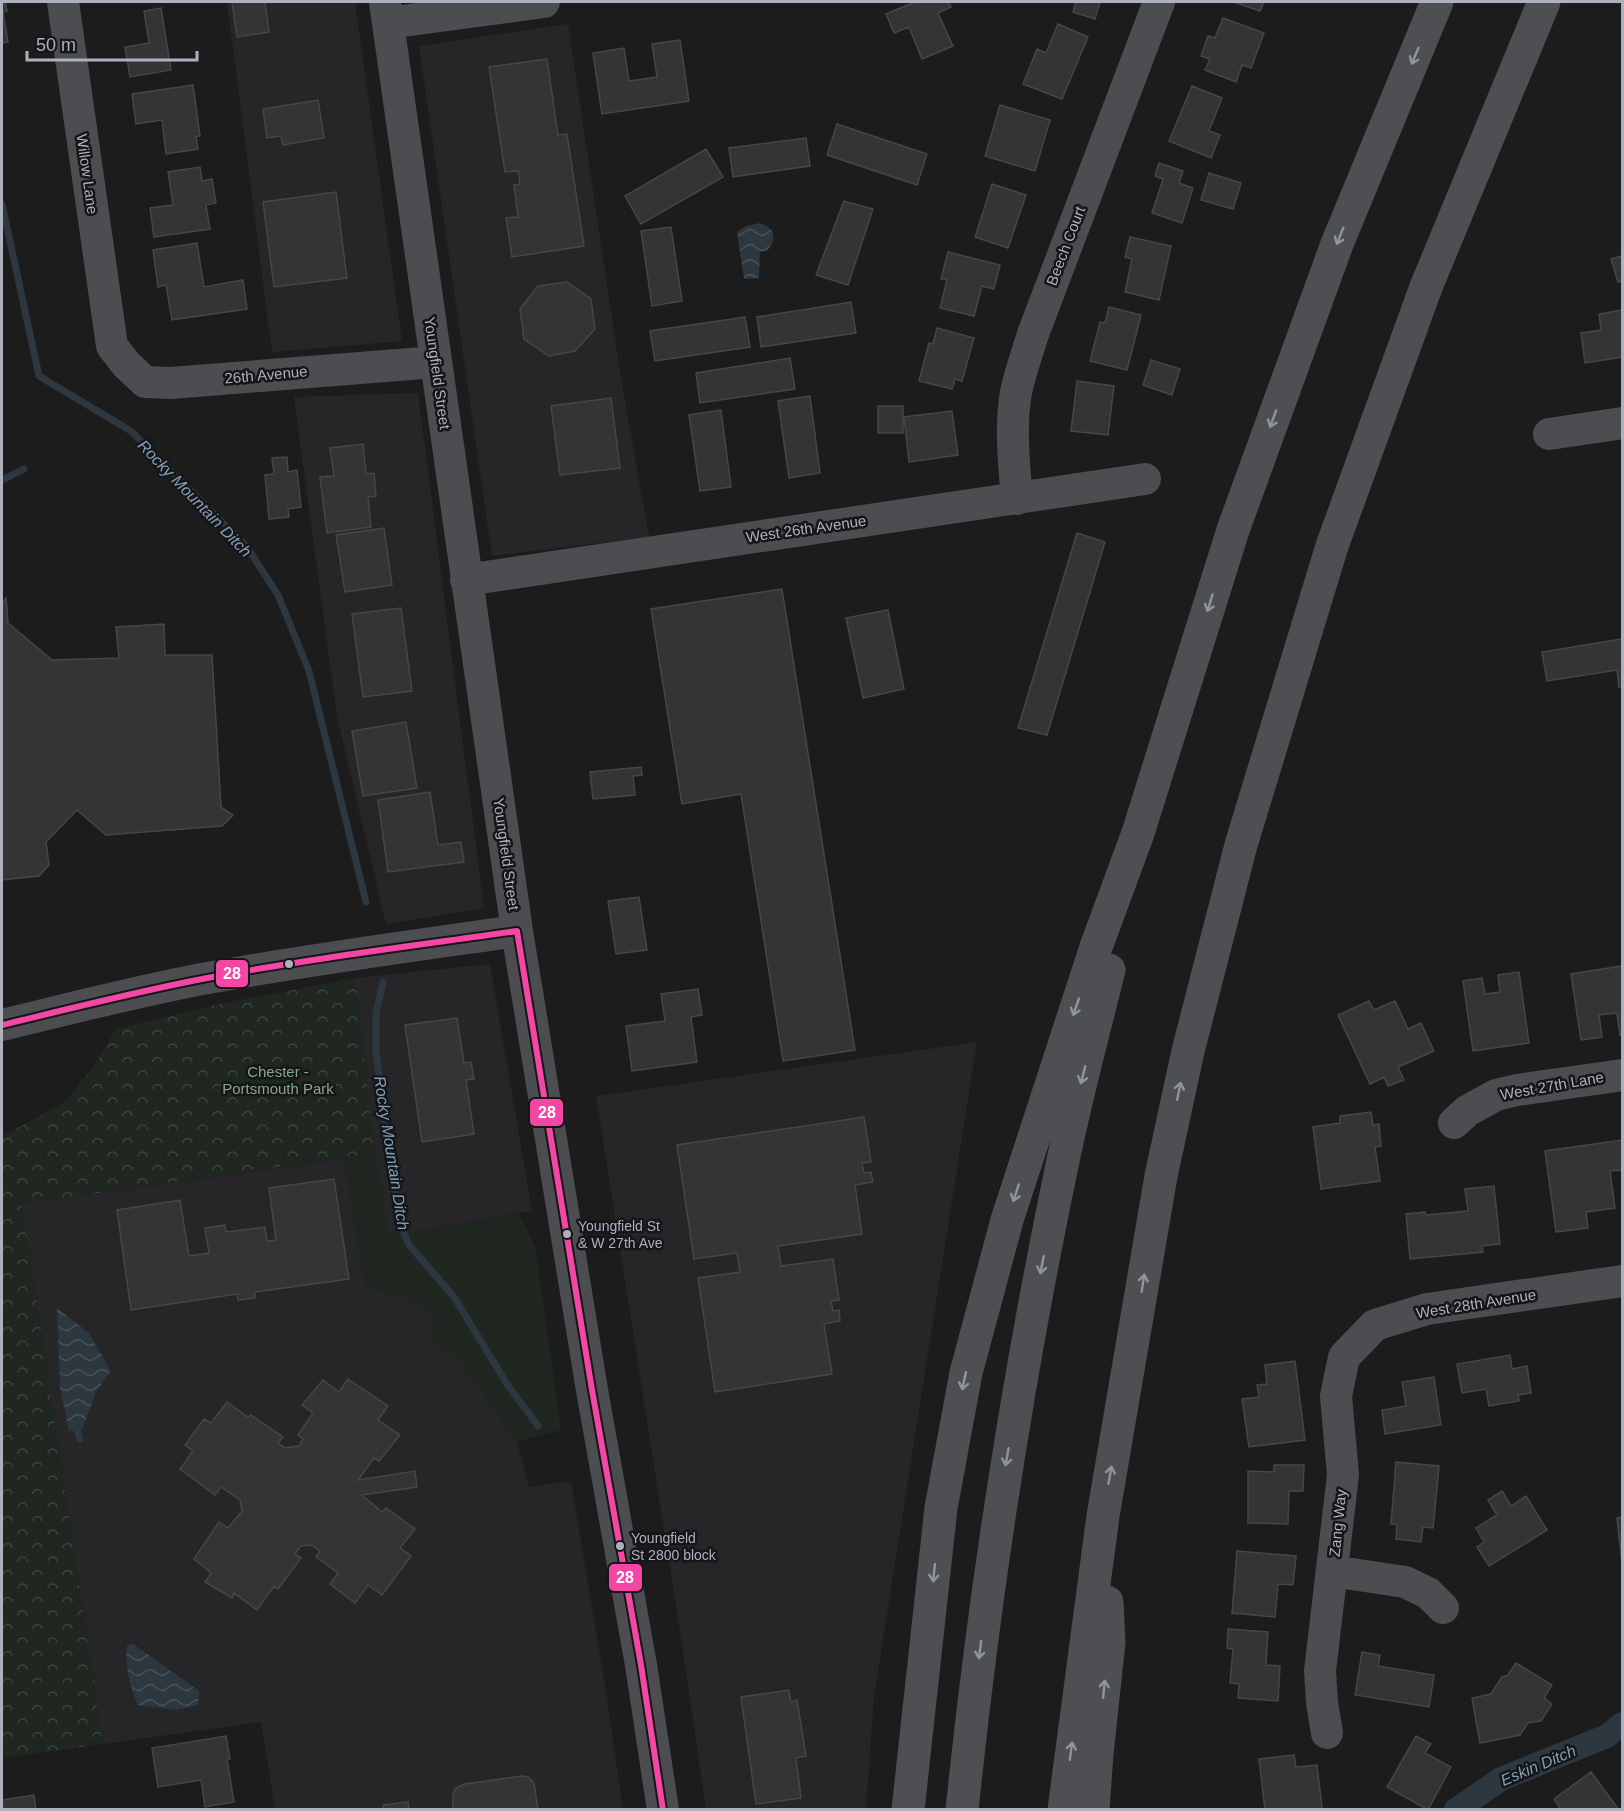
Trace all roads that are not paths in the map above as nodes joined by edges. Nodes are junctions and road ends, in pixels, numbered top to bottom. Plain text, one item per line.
1 (63, 2) edge
2 (544, 2) edge
3 (1160, 2) edge
4 (1437, 2) edge
5 (1544, 2) edge
6 (386, 12) edge
7 (112, 345) joint
8 (436, 362) junction
9 (1623, 423) edge
10 (1549, 434) dead end
11 (1145, 479) dead end
12 (1017, 498) junction
13 (466, 580) junction
14 (1138, 833) junction
15 (517, 931) junction
16 (2, 1025) edge
17 (1623, 1075) edge
18 (1455, 1123) dead end
19 (1623, 1281) edge
20 (1344, 1357) joint
21 (1103, 1516) junction
22 (1332, 1571) junction
23 (1443, 1608) dead end
24 (1327, 1733) dead end
25 (663, 1809) edge
26 (908, 1809) edge
27 (962, 1809) edge
28 (1064, 1809) edge
29 (1093, 1809) edge

1 - 7 street, Willow Lane
2 - 6 street
3 - 12 street, Beech Court
4 -> 14 highway
21 -> 5 highway
6 - 8 street, Youngfield Street
7 - 8 street, 26th Avenue
8 - 13 street, Youngfield Street
9 - 10 street
11 - 12 street, West 26th Avenue
12 - 13 street, West 26th Avenue
13 - 15 street, Youngfield Street
14 -> 26 highway
14 -> 27 highway
15 - 16 street
15 - 25 street, Youngfield Street
17 - 18 street, West 27th Lane
19 - 20 street, West 28th Avenue
20 - 22 street, Zang Way
28 -> 21 highway
29 -> 21 highway
22 - 23 street, Zang Way
22 - 24 street

